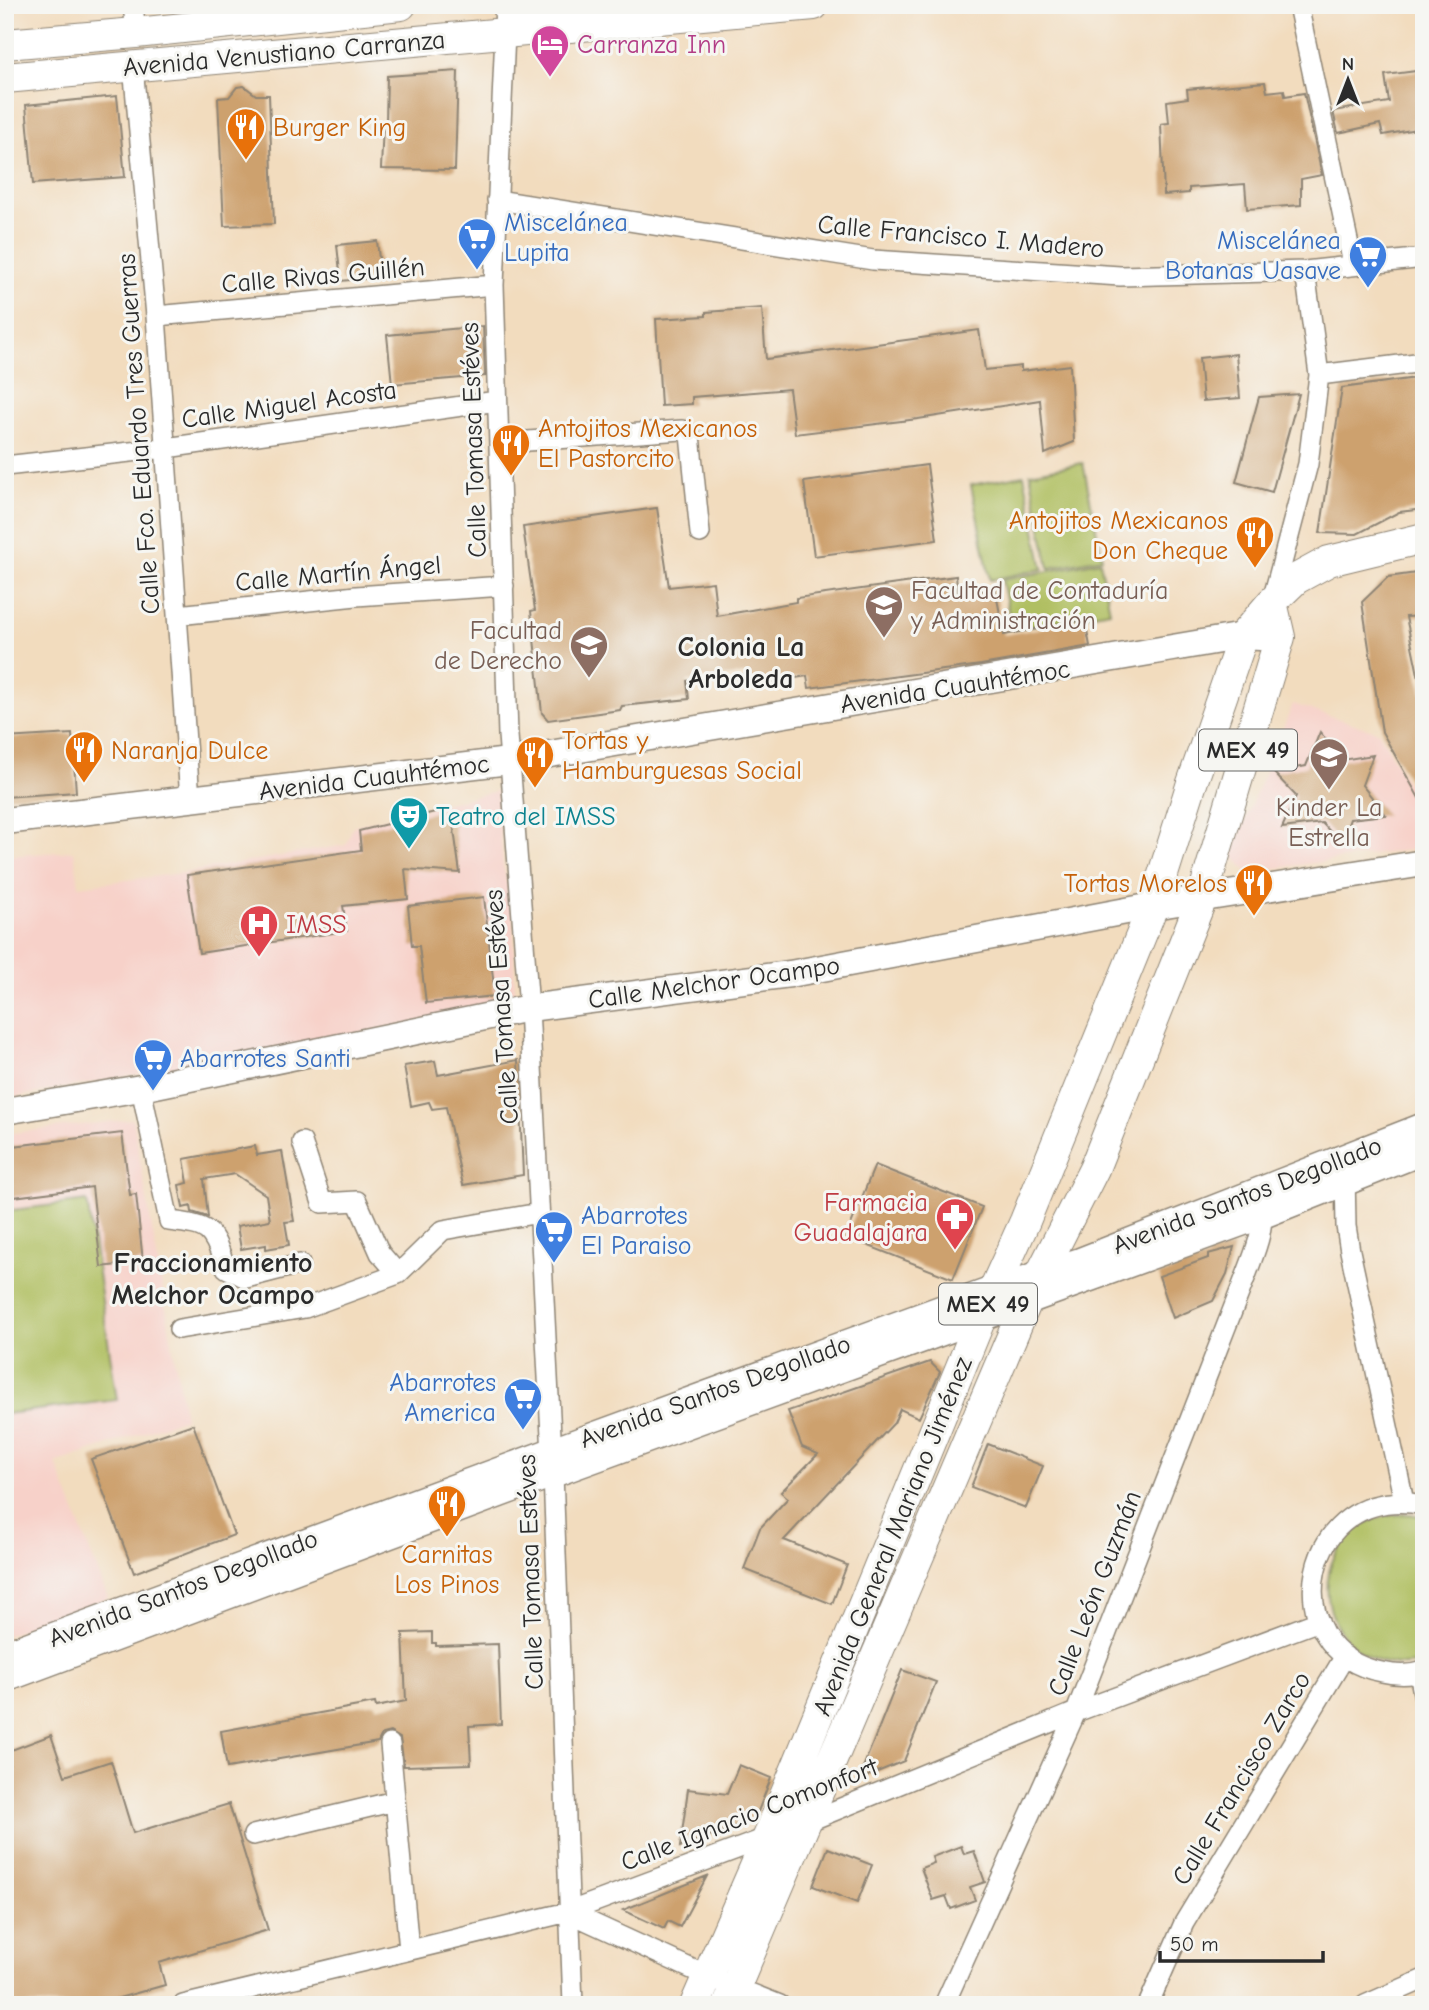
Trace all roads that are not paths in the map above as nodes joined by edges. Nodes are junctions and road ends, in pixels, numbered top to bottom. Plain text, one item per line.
1 (401, 5) edge
2 (814, 5) edge
3 (1298, 5) edge
4 (134, 19) edge
5 (505, 19) edge
6 (5, 44) edge
7 (133, 66) junction
8 (5, 78) edge
9 (497, 200) junction
10 (1424, 258) edge
11 (1353, 264) junction
12 (1305, 271) junction
13 (494, 285) junction
14 (156, 316) junction
15 (1424, 362) edge
16 (1319, 375) junction
17 (497, 401) junction
18 (499, 445) junction
19 (166, 448) junction
20 (5, 466) edge
21 (700, 533) dead end
22 (1424, 538) edge
23 (504, 586) junction
24 (1272, 602) junction
25 (178, 615) junction
26 (1243, 636) junction
27 (1280, 637) junction
28 (509, 761) junction
29 (1191, 786) junction
30 (190, 799) junction
31 (1234, 799) junction
32 (5, 821) edge
33 (1424, 863) edge
34 (1202, 898) junction
35 (1153, 906) junction
36 (529, 1008) junction
37 (141, 1088) junction
38 (5, 1111) edge
39 (1424, 1126) edge
40 (302, 1142) dead end
41 (1424, 1151) edge
42 (1346, 1169) junction
43 (1260, 1203) junction
44 (539, 1213) junction
45 (300, 1264) dead end
46 (398, 1273) junction
47 (1040, 1274) junction
48 (995, 1289) junction
49 (1027, 1301) junction
50 (982, 1318) junction
51 (179, 1329) dead end
52 (552, 1462) junction
53 (1404, 1501) junction
54 (1424, 1505) edge
55 (1319, 1621) junction
56 (5, 1654) edge
57 (1345, 1656) junction
58 (1421, 1672) edge
59 (5, 1679) edge
60 (1424, 1698) edge
61 (1076, 1712) junction
62 (390, 1744) dead end
63 (396, 1801) junction
64 (806, 1823) junction
65 (253, 1835) dead end
66 (768, 1837) junction
67 (568, 1912) junction
68 (409, 1951) junction
69 (707, 1976) junction
70 (1424, 1979) edge
71 (732, 1995) edge
72 (183, 2005) edge
73 (573, 2005) edge
74 (695, 2005) edge
75 (780, 2005) edge
76 (944, 2005) edge
77 (1148, 2005) edge
78 (1365, 2005) edge

1 - 4 main road, Avenida Venustiano Carranza
2 - 5 main road, Avenida Venustiano Carranza
3 - 11 street
4 - 6 main road, Avenida Venustiano Carranza
5 - 7 main road, Avenida Venustiano Carranza
5 - 9 street, Calle Tomasa Estéves
7 - 8 main road, Avenida Venustiano Carranza
7 - 14 street, Calle Fco. Eduardo Tres Guerras
9 - 12 street, Calle Francisco I. Madero
9 - 13 street, Calle Tomasa Estéves
10 - 11 street, Calle Francisco I. Madero
11 - 12 street, Calle Francisco I. Madero
12 - 16 street, Avenida General Mariano Jiménez
13 - 14 street, Calle Rivas Guillén
13 - 17 street, Calle Tomasa Estéves
14 - 19 street, Calle Fco. Eduardo Tres Guerras
15 - 16 street
16 - 24 street, Avenida General Mariano Jiménez
17 - 18 street, Calle Tomasa Estéves
17 - 19 street, Calle Miguel Acosta
18 - 21 street
18 - 23 street, Calle Tomasa Estéves
19 - 20 street, Calle Miguel Acosta
19 - 25 street, Calle Fco. Eduardo Tres Guerras
22 - 24 main road
23 - 25 street, Calle Martín Ángel
23 - 28 street, Calle Tomasa Estéves
24 - 26 main road, Avenida General Mariano Jiménez / MEX 49
24 - 27 main road, Avenida General Mariano Jiménez / MEX 49
25 - 30 street, Calle Fco. Eduardo Tres Guerras
26 - 27 main road, Avenida Cuauhtémoc
26 - 28 main road, Avenida Cuauhtémoc
26 - 29 main road, Avenida General Mariano Jiménez / MEX 49
27 - 31 main road, Avenida General Mariano Jiménez / MEX 49
28 - 30 main road, Avenida Cuauhtémoc
28 - 36 street, Calle Tomasa Estéves
29 - 31 main road
29 - 35 main road, Avenida General Mariano Jiménez / MEX 49
30 - 32 main road, Avenida Cuauhtémoc
31 - 34 main road, Avenida General Mariano Jiménez / MEX 49
33 - 34 main road, Calle Melchor Ocampo
34 - 35 main road, Calle Melchor Ocampo
34 - 47 main road, Avenida General Mariano Jiménez / MEX 49
35 - 36 main road, Calle Melchor Ocampo
35 - 48 main road, Avenida General Mariano Jiménez / MEX 49
36 - 37 main road, Calle Melchor Ocampo
36 - 44 street, Calle Tomasa Estéves
37 - 38 main road, Calle Melchor Ocampo
37 - 45 street
39 - 42 main road, Avenida Santos Degollado
40 - 46 street
41 - 42 main road, Avenida Santos Degollado
42 - 43 main road, Avenida Santos Degollado
42 - 53 street
43 - 47 main road, Avenida Santos Degollado
43 - 49 main road, Avenida Santos Degollado
43 - 61 street, Calle León Guzmán
44 - 46 street
44 - 52 street, Calle Tomasa Estéves
46 - 51 street
47 - 48 main road, Avenida Santos Degollado
47 - 49 main road, Avenida General Mariano Jiménez / MEX 49
48 - 50 main road, Avenida General Mariano Jiménez / MEX 49
48 - 52 main road, Avenida Santos Degollado
49 - 50 main road, Avenida Santos Degollado
49 - 64 main road, Avenida General Mariano Jiménez / MEX 49
50 - 52 main road, Avenida Santos Degollado
50 - 66 main road, Avenida General Mariano Jiménez / MEX 49
52 - 56 main road, Avenida Santos Degollado
52 - 59 main road, Avenida Santos Degollado
52 - 67 street, Calle Tomasa Estéves
53 - 54 street
53 - 55 street
55 - 57 street
55 - 61 street, Calle Ignacio Comonfort
57 - 58 street
57 - 77 street, Calle Francisco Zarco
58 - 60 street
61 - 64 street, Calle Ignacio Comonfort
61 - 76 street, Calle León Guzmán
62 - 63 street
63 - 65 street
63 - 68 street
64 - 66 street, Calle Ignacio Comonfort
64 - 71 main road, Avenida General Mariano Jiménez / MEX 49
66 - 67 street, Calle Ignacio Comonfort
66 - 69 main road, Avenida General Mariano Jiménez / MEX 49
67 - 68 street, Calle Ignacio Comonfort
67 - 69 street
67 - 73 street, Calle Tomasa Estéves
68 - 72 street, Calle Ignacio Comonfort
69 - 71 street
69 - 74 main road, Avenida General Mariano Jiménez / MEX 49
70 - 78 street
71 - 75 street

